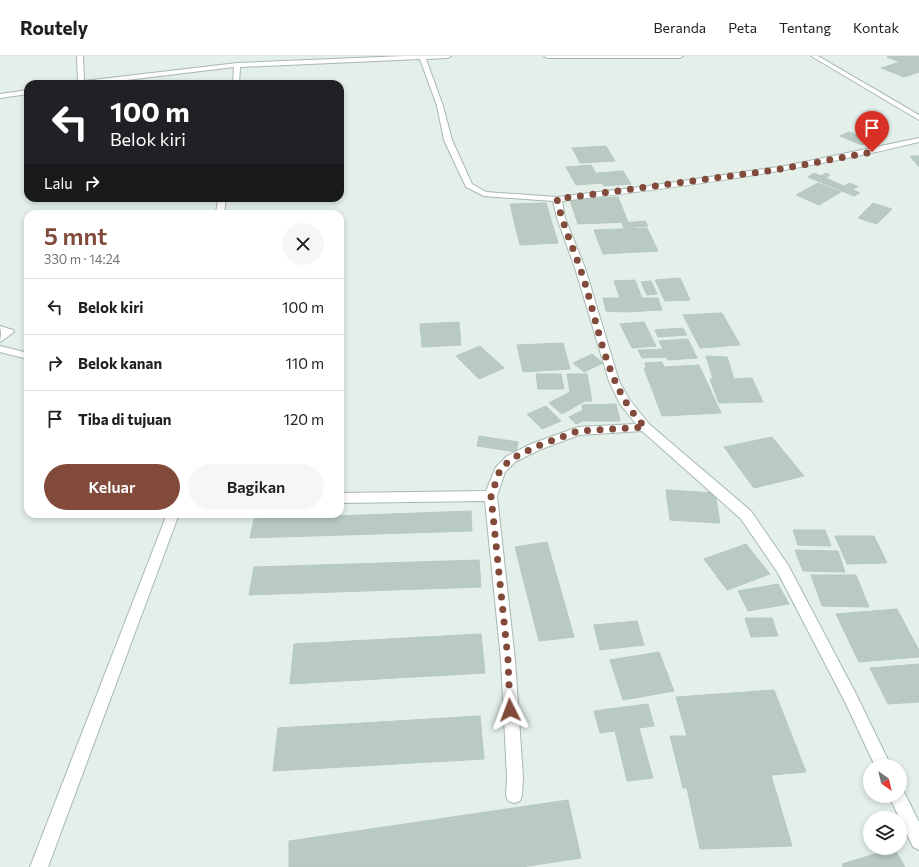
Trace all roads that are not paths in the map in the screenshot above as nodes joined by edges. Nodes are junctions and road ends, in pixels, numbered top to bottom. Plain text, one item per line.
1 (80, 56) edge
2 (448, 56) edge
3 (547, 56) edge
4 (680, 56) edge
5 (814, 56) edge
6 (423, 57) edge
7 (237, 65) junction
8 (79, 80) edge
9 (112, 80) edge
10 (236, 80) edge
11 (24, 93) edge
12 (0, 96) edge
13 (919, 118) edge
14 (919, 140) edge
15 (557, 199) junction
16 (0, 329) edge
17 (0, 339) edge
18 (0, 349) edge
19 (24, 355) edge
20 (645, 427) junction
21 (491, 496) junction
22 (344, 498) edge
23 (171, 518) edge
24 (880, 759) edge
25 (514, 795) dead end
26 (900, 803) edge
27 (919, 841) edge
28 (39, 867) edge

1 - 8 street
2 - 6 street
3 - 4 street
5 - 13 street
6 - 7 street
6 - 15 street
7 - 9 street
7 - 10 street
11 - 12 street
14 - 15 street
15 - 20 street
16 - 17 street
18 - 19 street
20 - 21 street
20 - 24 street
21 - 22 street
21 - 25 street
23 - 28 street
26 - 27 street

